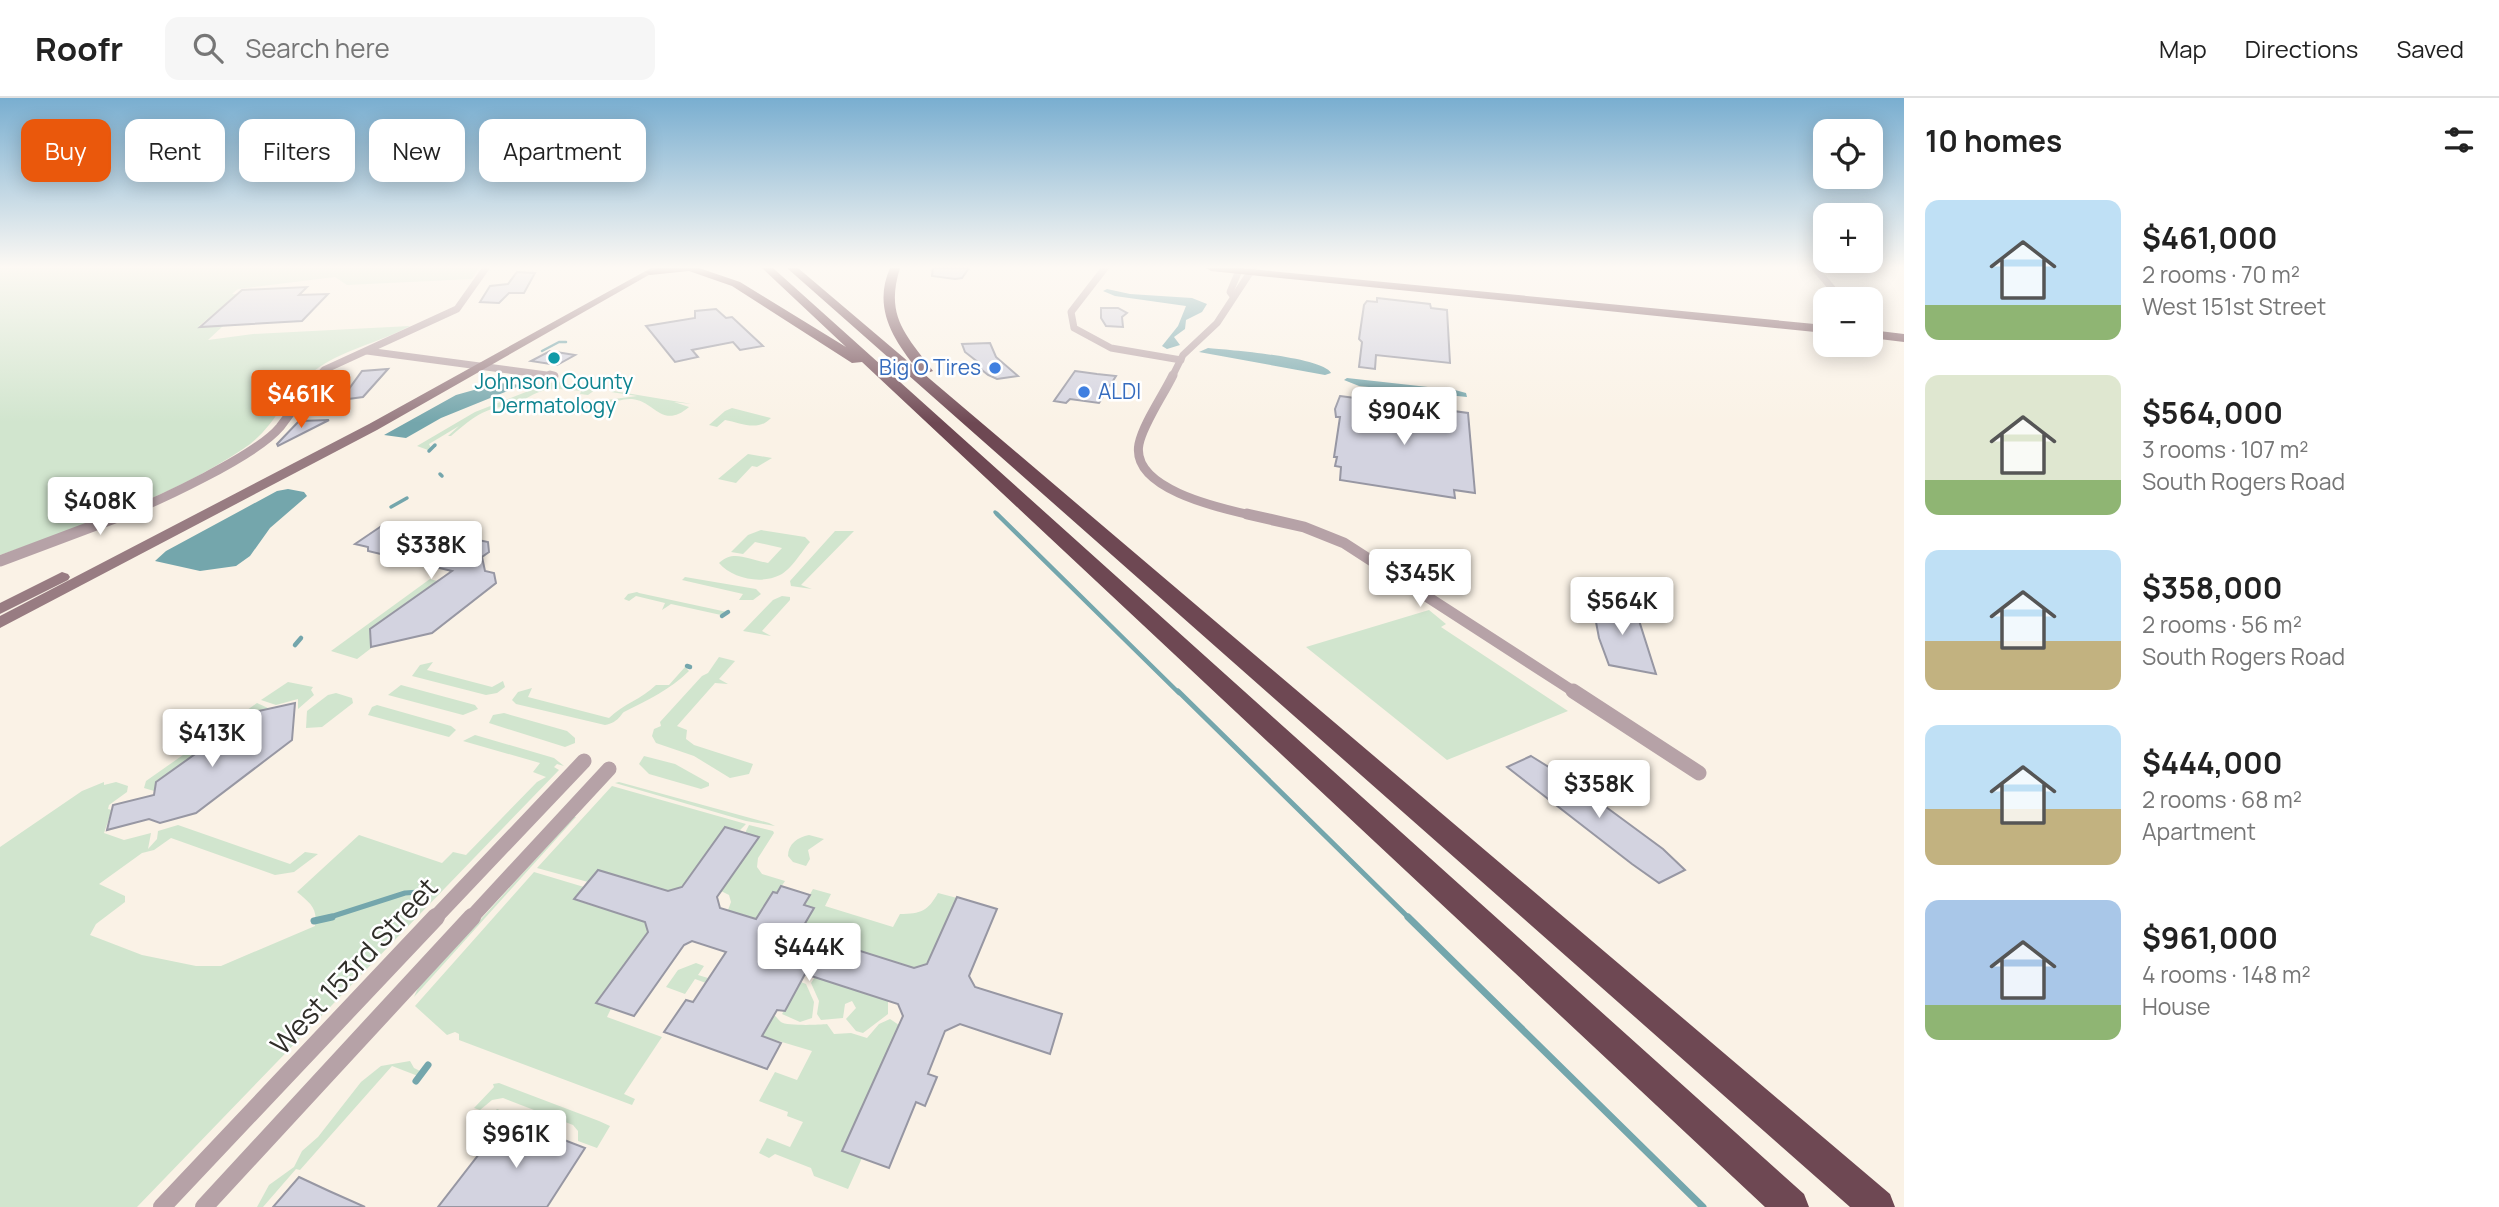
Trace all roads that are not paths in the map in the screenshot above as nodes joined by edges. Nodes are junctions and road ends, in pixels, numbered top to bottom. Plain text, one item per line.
1 (432, 320) edge
2 (554, 320) edge
3 (554, 320) edge
4 (790, 320) edge
5 (824, 320) edge
6 (852, 320) edge
7 (892, 320) edge
8 (1072, 320) edge
9 (1219, 320) edge
10 (1725, 320) edge
11 (1813, 329) edge
12 (1883, 335) edge
13 (1904, 338) edge
14 (376, 345) junction
15 (365, 350) junction
16 (1181, 360) junction
17 (479, 363) junction
18 (881, 372) junction
19 (963, 415) junction
20 (0, 561) edge
21 (0, 608) edge
22 (0, 623) edge
23 (584, 761) dead end
24 (609, 769) dead end
25 (1699, 773) dead end
26 (162, 1207) edge
27 (204, 1207) edge
28 (1791, 1207) edge
29 (1877, 1207) edge

1 - 14 street
2 - 17 main road
3 - 17 main road
4 - 18 highway
5 - 18 highway
6 - 19 highway
7 - 19 highway
8 - 16 street
9 - 16 street
10 - 11 highway
12 - 13 highway
14 - 15 street
14 - 17 street
15 - 17 street
15 - 20 street
16 - 25 street
17 - 17 street
17 - 21 main road
17 - 22 main road
18 - 28 highway
19 - 29 highway
23 - 26 street, West 153rd Street
24 - 27 street, West 153rd Street

